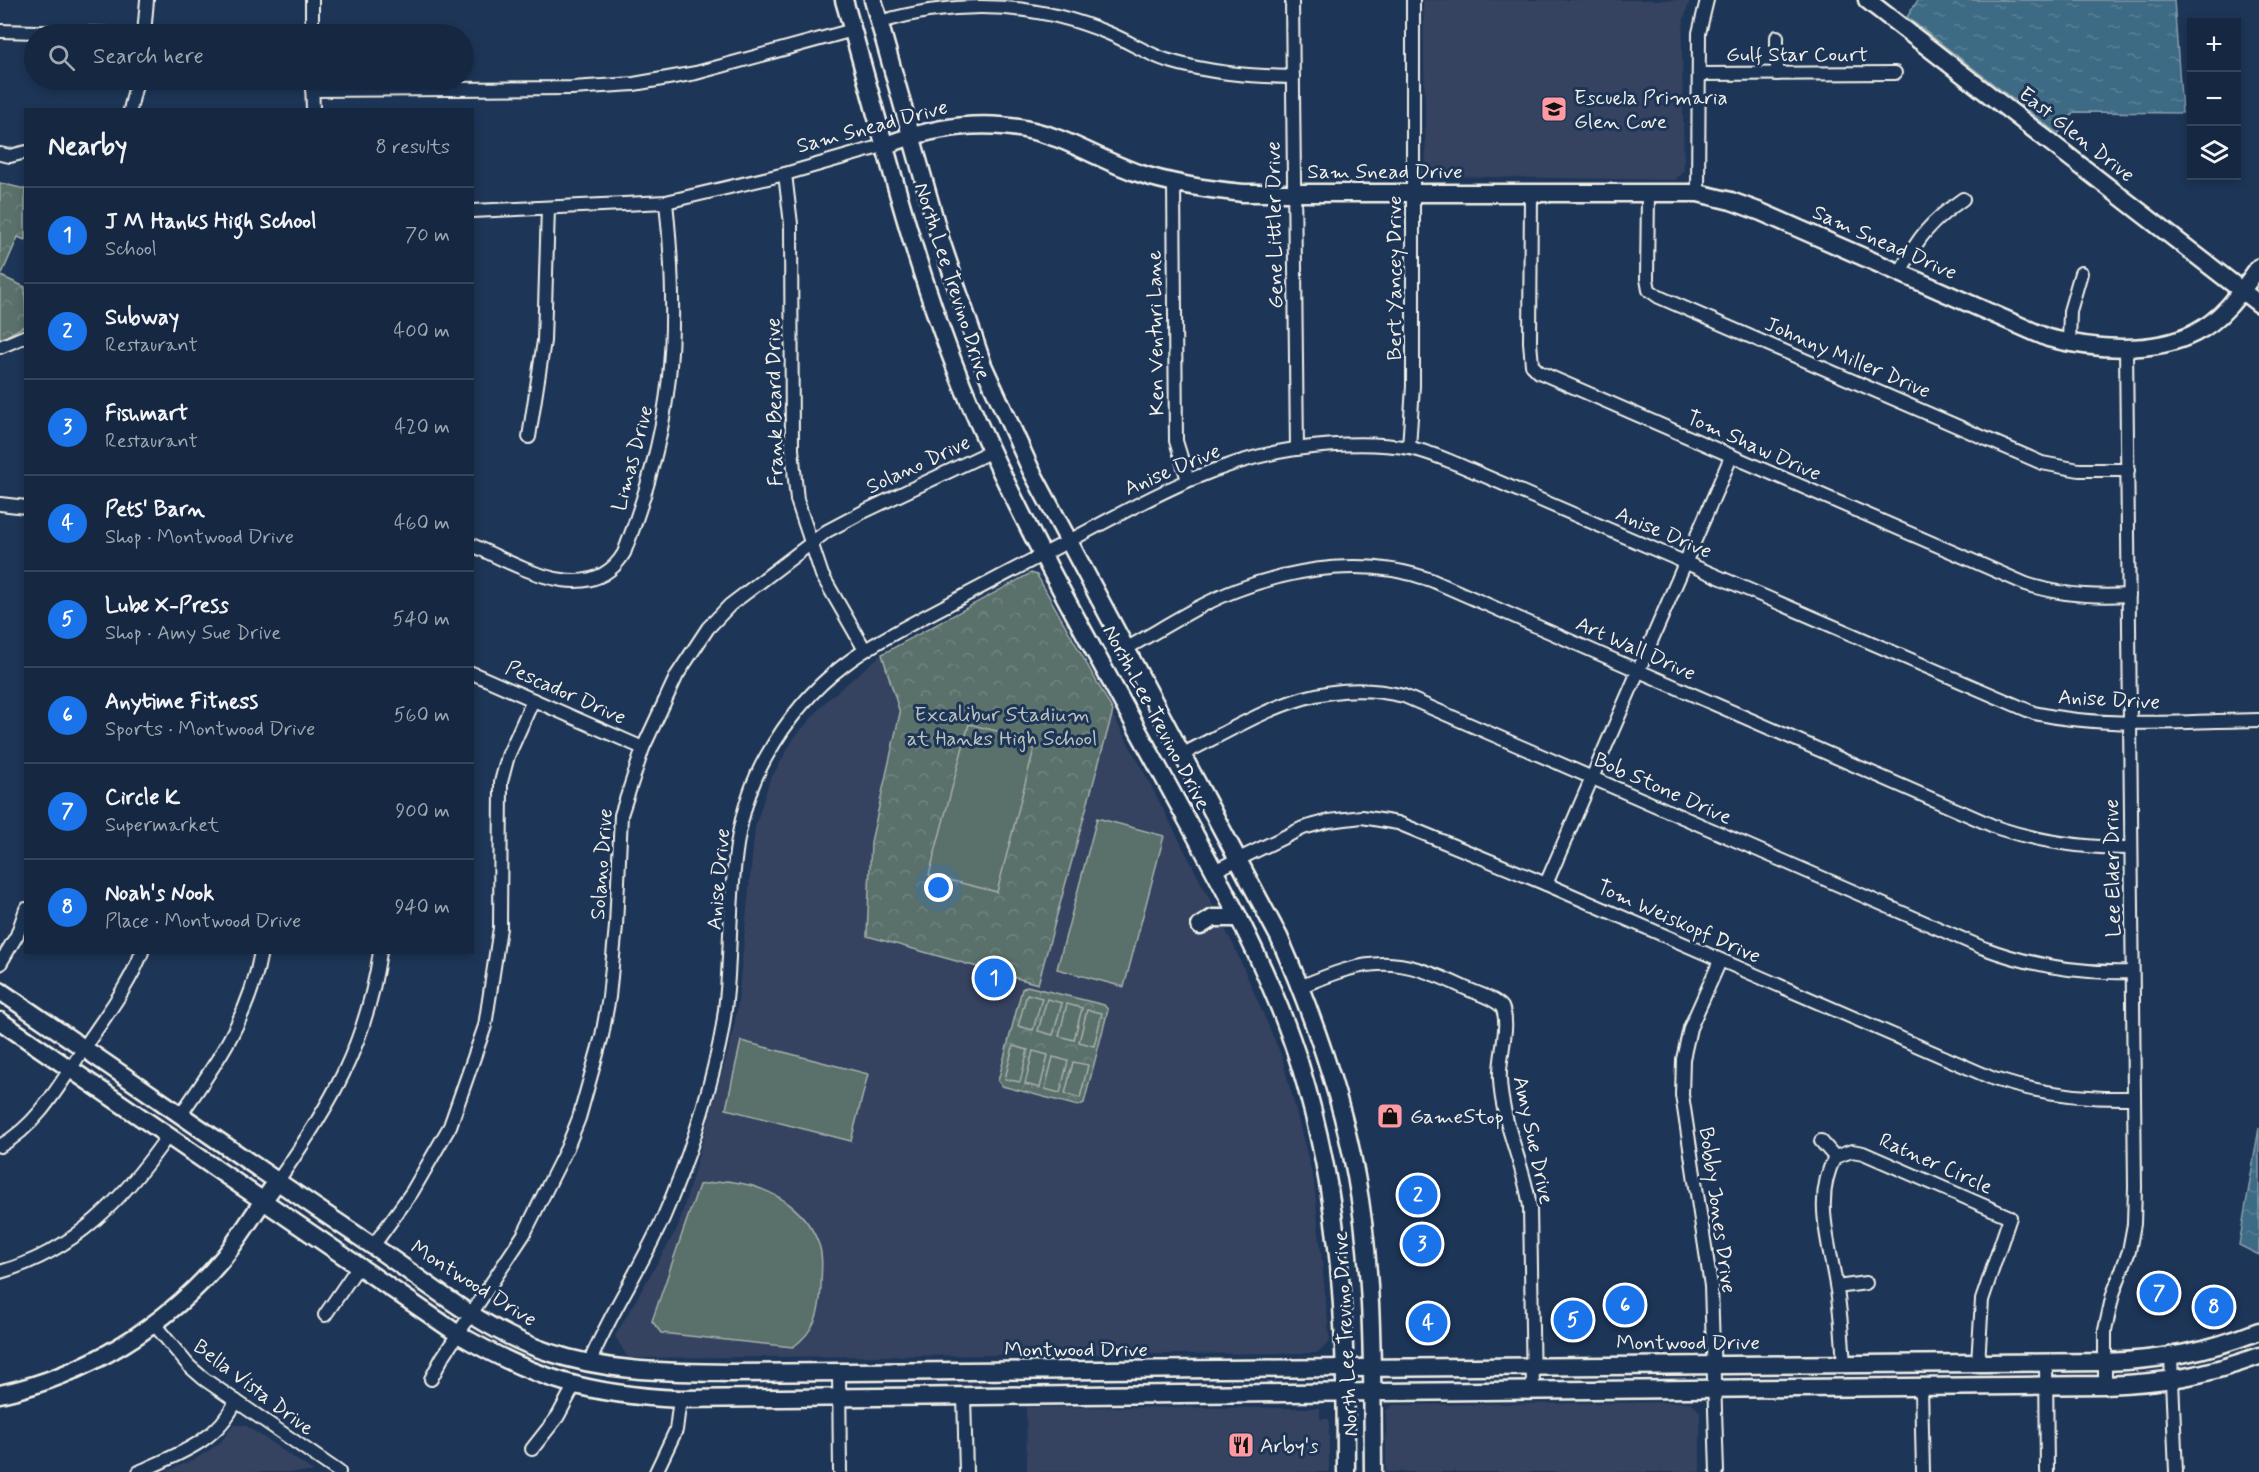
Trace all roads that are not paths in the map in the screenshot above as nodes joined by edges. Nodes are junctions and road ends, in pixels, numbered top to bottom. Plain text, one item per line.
1 (147, 0) edge
2 (312, 0) edge
3 (844, 0) edge
4 (873, 0) edge
5 (1292, 0) edge
6 (1413, 0) edge
7 (1707, 0) edge
8 (1867, 0) edge
9 (880, 22) junction
10 (145, 24) edge
11 (312, 24) edge
12 (853, 30) junction
13 (0, 31) edge
14 (24, 32) edge
15 (1777, 37) dead end
16 (1895, 73) dead end
17 (1699, 74) junction
18 (1777, 74) junction
19 (1293, 77) junction
20 (474, 87) edge
21 (135, 90) edge
22 (312, 90) edge
23 (130, 108) edge
24 (313, 108) edge
25 (913, 135) junction
26 (886, 145) junction
27 (24, 152) edge
28 (0, 154) edge
29 (784, 174) junction
30 (1174, 183) junction
31 (1414, 192) junction
32 (1531, 193) junction
33 (1648, 193) junction
34 (1698, 193) junction
35 (1293, 194) junction
36 (1963, 200) dead end
37 (666, 202) junction
38 (548, 208) junction
39 (474, 211) edge
40 (2259, 267) edge
41 (1900, 273) junction
42 (2080, 273) dead end
43 (2242, 291) junction
44 (2259, 304) edge
45 (24, 337) edge
46 (2069, 343) junction
47 (0, 347) edge
48 (2126, 347) junction
49 (979, 352) junction
50 (954, 364) junction
51 (529, 437) dead end
52 (1409, 448) junction
53 (1297, 449) junction
54 (992, 451) junction
55 (1731, 457) junction
56 (2128, 470) junction
57 (1188, 480) junction
58 (0, 504) edge
59 (24, 507) edge
60 (1069, 541) junction
61 (810, 544) junction
62 (474, 546) edge
63 (1044, 554) junction
64 (1685, 563) junction
65 (2129, 595) junction
66 (1127, 648) junction
67 (865, 650) junction
68 (1639, 670) junction
69 (474, 674) edge
70 (533, 700) junction
71 (2259, 720) edge
72 (2129, 722) junction
73 (644, 748) junction
74 (1183, 754) junction
75 (1592, 778) junction
76 (2131, 848) junction
77 (1238, 861) junction
78 (1214, 871) junction
79 (1546, 884) junction
80 (24, 914) edge
81 (1239, 918) junction
82 (1200, 926) dead end
83 (141, 954) edge
84 (261, 954) edge
85 (380, 954) edge
86 (1720, 961) junction
87 (0, 964) edge
88 (2132, 972) junction
89 (1300, 987) junction
90 (0, 991) edge
91 (0, 1021) edge
92 (84, 1048) junction
93 (1329, 1065) junction
94 (71, 1070) junction
95 (1303, 1075) junction
96 (2133, 1098) junction
97 (181, 1114) junction
98 (167, 1137) junction
99 (1821, 1141) dead end
100 (0, 1146) edge
101 (1835, 1157) junction
102 (277, 1182) junction
103 (262, 1202) junction
104 (374, 1246) junction
105 (358, 1267) junction
106 (0, 1272) edge
107 (1866, 1283) dead end
108 (1837, 1287) junction
109 (472, 1313) junction
110 (325, 1315) dead end
111 (154, 1324) junction
112 (2259, 1331) edge
113 (458, 1334) junction
114 (2259, 1356) edge
115 (2171, 1357) junction
116 (2104, 1362) junction
117 (1978, 1363) junction
118 (2046, 1363) junction
119 (589, 1364) junction
120 (1844, 1364) junction
121 (1534, 1365) junction
122 (1714, 1365) junction
123 (1346, 1367) junction
124 (1371, 1368) junction
125 (1097, 1371) junction
126 (839, 1372) junction
127 (431, 1379) dead end
128 (2173, 1381) junction
129 (2046, 1385) junction
130 (2105, 1385) junction
131 (574, 1386) junction
132 (1921, 1387) junction
133 (1715, 1388) junction
134 (1533, 1389) junction
135 (1346, 1391) junction
136 (1372, 1391) junction
137 (0, 1394) edge
138 (1097, 1395) junction
139 (839, 1396) junction
140 (964, 1396) junction
141 (680, 1399) junction
142 (236, 1401) junction
143 (532, 1449) dead end
144 (139, 1472) edge
145 (339, 1472) edge
146 (656, 1472) edge
147 (840, 1472) edge
148 (966, 1472) edge
149 (1346, 1472) edge
150 (1373, 1472) edge
151 (1717, 1472) edge
152 (1923, 1472) edge
153 (2047, 1472) edge
154 (2176, 1472) edge

1 - 10 street
2 - 11 street
3 - 12 main road, North Lee Trevino Drive
4 - 9 main road, North Lee Trevino Drive
5 - 19 street, Gene Littler Drive
6 - 31 street, Bert Yancey Drive
7 - 17 street
8 - 43 main road, East Glen Drive
9 - 19 street
9 - 25 main road, North Lee Trevino Drive
12 - 20 street
12 - 26 main road, North Lee Trevino Drive
13 - 14 street
15 - 18 street
16 - 18 street, Gulf Star Court
17 - 18 street, Gulf Star Court
17 - 34 street
19 - 35 street, Gene Littler Drive
21 - 23 street
22 - 24 street
25 - 26 main road, Sam Snead Drive
25 - 30 main road, Sam Snead Drive
25 - 49 main road, North Lee Trevino Drive
26 - 29 street, Sam Snead Drive
26 - 50 main road, North Lee Trevino Drive
27 - 28 street
29 - 37 street, Sam Snead Drive
29 - 61 street, Frank Beard Drive
30 - 35 main road, Sam Snead Drive
30 - 57 street, Ken Venturi Lane
31 - 32 main road, Sam Snead Drive
31 - 35 main road, Sam Snead Drive
31 - 52 street, Bert Yancey Drive
32 - 33 main road, Sam Snead Drive
32 - 55 street, Tom Shaw Drive
33 - 34 main road, Sam Snead Drive
33 - 56 street, Johnny Miller Drive
34 - 41 main road, Sam Snead Drive
35 - 53 street, Gene Littler Drive
36 - 41 street
37 - 38 street, Sam Snead Drive
37 - 62 street, Limas Drive
38 - 39 street, Sam Snead Drive
38 - 51 street
40 - 43 main road, Sam Snead Drive
41 - 46 main road, Sam Snead Drive
42 - 46 street
43 - 44 main road, East Glen Drive
43 - 48 main road, Sam Snead Drive
45 - 47 street
46 - 48 main road, Sam Snead Drive
48 - 56 street, Lee Elder Drive
49 - 50 main road
49 - 60 main road, North Lee Trevino Drive
50 - 54 main road, North Lee Trevino Drive
52 - 53 street, Anise Drive
52 - 64 street, Anise Drive
53 - 57 street, Anise Drive
54 - 61 street, Solano Drive
54 - 63 main road, North Lee Trevino Drive
55 - 64 street
55 - 65 street, Tom Shaw Drive
56 - 65 street, Lee Elder Drive
57 - 60 street, Anise Drive
58 - 59 street
60 - 63 street, Anise Drive
60 - 66 main road, North Lee Trevino Drive
61 - 67 street, Frank Beard Drive
61 - 73 street, Solano Drive
63 - 67 street, Anise Drive
63 - 78 main road, North Lee Trevino Drive
64 - 68 street
64 - 72 street, Anise Drive
65 - 72 street, Lee Elder Drive
66 - 68 street, Art Wall Drive
66 - 74 main road, North Lee Trevino Drive
67 - 119 street, Anise Drive
68 - 75 street
68 - 76 street, Art Wall Drive
69 - 70 street, Pescador Drive
70 - 73 street, Pescador Drive
70 - 104 street
71 - 72 street, Anise Drive
72 - 76 street, Lee Elder Drive
73 - 109 street, Solano Drive
74 - 75 street, Bob Stone Drive
74 - 77 main road, North Lee Trevino Drive
75 - 79 street
75 - 88 street, Bob Stone Drive
76 - 88 street, Lee Elder Drive
77 - 78 street, Tom Weiskopf Drive
77 - 79 street, Tom Weiskopf Drive
77 - 89 main road, North Lee Trevino Drive
78 - 81 main road, North Lee Trevino Drive
79 - 86 street, Tom Weiskopf Drive
80 - 87 street
81 - 82 main road
81 - 95 main road, North Lee Trevino Drive
83 - 92 street
84 - 97 street
85 - 102 street
86 - 96 street, Tom Weiskopf Drive
86 - 122 street, Bobby Jones Drive
88 - 96 street, Lee Elder Drive
89 - 93 main road, North Lee Trevino Drive
89 - 121 street, Amy Sue Drive
90 - 92 main road, Montwood Drive
91 - 94 main road
92 - 94 street
92 - 97 main road, Montwood Drive
93 - 95 main road
93 - 124 main road, North Lee Trevino Drive
94 - 98 main road
94 - 100 street
95 - 123 main road, North Lee Trevino Drive
96 - 116 street, Lee Elder Drive
97 - 102 main road, Montwood Drive
98 - 103 main road
98 - 106 street
99 - 101 street
101 - 108 street
101 - 117 street, Ratner Circle
102 - 103 main road
102 - 104 main road, Montwood Drive
103 - 105 main road
103 - 111 main road
104 - 109 main road, Montwood Drive
105 - 110 street
105 - 113 main road
107 - 108 street
108 - 120 street
109 - 113 street, Solano Drive
109 - 119 main road, Montwood Drive
111 - 137 main road
111 - 142 street, Bella Vista Drive
112 - 115 main road, Montwood Drive
113 - 127 street, Solano Drive
113 - 131 main road
114 - 128 main road
115 - 116 main road, Montwood Drive
115 - 128 street
116 - 118 main road, Montwood Drive
116 - 130 street, Lee Elder Drive
117 - 118 main road, Montwood Drive
117 - 120 main road, Montwood Drive
118 - 129 street
119 - 126 main road, Montwood Drive
120 - 122 main road, Montwood Drive
121 - 122 main road, Montwood Drive
121 - 124 main road, Montwood Drive
121 - 134 street, Amy Sue Drive
122 - 133 street, Bobby Jones Drive
123 - 124 main road, Montwood Drive
123 - 125 main road, Montwood Drive
123 - 135 main road, North Lee Trevino Drive
124 - 136 main road, North Lee Trevino Drive
125 - 126 main road, Montwood Drive
125 - 138 main road
126 - 139 street
128 - 130 main road
128 - 154 street
129 - 130 main road
129 - 132 main road
129 - 153 street
131 - 141 main road
131 - 143 street
132 - 133 main road
132 - 152 street
133 - 134 main road
133 - 151 street, Bobby Jones Drive
134 - 136 main road
135 - 136 main road
135 - 138 main road
135 - 149 main road, North Lee Trevino Drive
136 - 150 main road, North Lee Trevino Drive
138 - 140 main road
139 - 140 main road
139 - 141 main road
139 - 147 street
140 - 148 street
141 - 146 street
142 - 144 street
142 - 145 street, Bella Vista Drive

